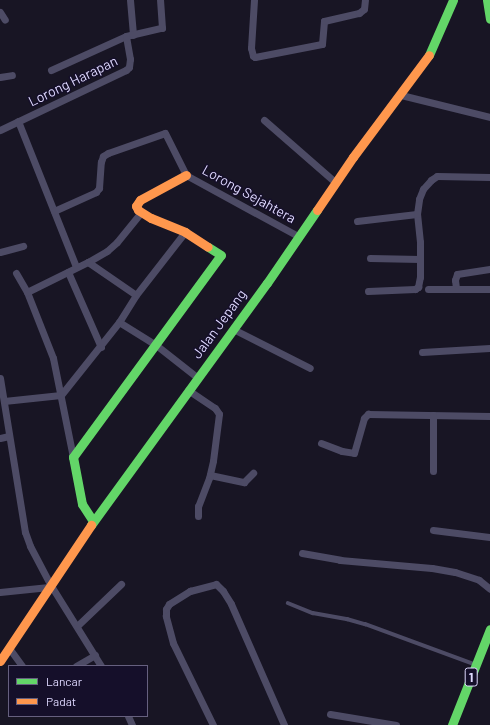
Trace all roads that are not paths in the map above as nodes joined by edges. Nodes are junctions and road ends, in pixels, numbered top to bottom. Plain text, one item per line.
1 (130, 0) edge
2 (160, 0) edge
3 (254, 0) edge
4 (365, 0) edge
5 (453, 0) edge
6 (488, 0) edge
7 (0, 12) edge
8 (490, 18) edge
9 (5, 20) dead end
10 (129, 36) junction
11 (51, 70) dead end
12 (12, 75) dead end
13 (0, 77) edge
14 (401, 95) junction
15 (490, 117) edge
16 (264, 120) dead end
17 (18, 121) junction
18 (0, 130) edge
19 (186, 175) junction
20 (490, 177) edge
21 (336, 182) junction
22 (54, 211) junction
23 (141, 212) junction
24 (417, 214) junction
25 (357, 221) dead end
26 (185, 232) junction
27 (298, 236) junction
28 (23, 246) dead end
29 (0, 252) edge
30 (370, 258) dead end
31 (420, 259) junction
32 (88, 262) junction
33 (76, 267) junction
34 (490, 269) edge
35 (68, 272) junction
36 (16, 273) dead end
37 (456, 288) junction
38 (428, 289) dead end
39 (490, 289) edge
40 (368, 291) dead end
41 (27, 292) junction
42 (136, 295) junction
43 (119, 322) junction
44 (233, 329) junction
45 (156, 345) junction
46 (101, 347) junction
47 (490, 348) edge
48 (422, 352) dead end
49 (310, 368) dead end
50 (0, 378) edge
51 (198, 378) junction
52 (188, 390) junction
53 (61, 395) junction
54 (4, 401) junction
55 (433, 415) junction
56 (490, 416) edge
57 (9, 436) junction
58 (0, 438) edge
59 (321, 443) dead end
60 (73, 457) junction
61 (433, 470) dead end
62 (253, 473) dead end
63 (210, 475) junction
64 (198, 516) dead end
65 (93, 521) junction
66 (433, 530) dead end
67 (490, 537) edge
68 (302, 552) dead end
69 (121, 584) dead end
70 (49, 585) junction
71 (490, 589) edge
72 (0, 592) edge
73 (288, 603) dead end
74 (77, 626) junction
75 (490, 628) edge
76 (9, 648) junction
77 (95, 655) junction
78 (0, 661) edge
79 (21, 665) edge
80 (78, 665) edge
81 (100, 665) edge
82 (475, 665) junction
83 (330, 714) dead end
84 (454, 724) edge
85 (213, 725) edge
86 (284, 725) edge
87 (396, 725) edge

1 - 10 street, Lorong Harapan
2 - 10 street
3 - 4 street
5 - 14 main road, Jalan Jepang
6 - 8 main road
7 - 9 street
10 - 11 street
10 - 17 street, Lorong Harapan
12 - 13 street
14 - 15 street
14 - 21 main road, Jalan Jepang
16 - 21 street
17 - 18 street, Lorong Harapan
17 - 22 street
19 - 22 street, Lorong Sejahtera
19 - 23 main road
19 - 27 street, Lorong Sejahtera
20 - 24 street
21 - 27 main road, Jalan Jepang
22 - 33 street
23 - 26 main road
23 - 32 street
24 - 25 street
24 - 31 street
26 - 42 street
26 - 45 main road
27 - 44 main road, Jalan Jepang
28 - 29 street
30 - 31 street
31 - 40 street
32 - 33 street
32 - 42 street
33 - 35 street
34 - 37 street
35 - 41 street
35 - 46 street
36 - 41 street
37 - 38 street
37 - 39 street
41 - 53 street
42 - 43 street
43 - 45 street
43 - 46 street
44 - 49 street
44 - 51 main road, Jalan Jepang
45 - 51 street
45 - 60 main road
46 - 53 street
47 - 48 street
50 - 54 street
51 - 52 main road, Jalan Jepang
52 - 63 street
52 - 65 main road, Jalan Jepang
53 - 54 street
53 - 60 street
54 - 57 street
55 - 56 street
55 - 59 street
55 - 61 street
57 - 58 street
57 - 70 street
60 - 65 main road
62 - 63 street
63 - 64 street
65 - 70 main road, Jalan Jepang
66 - 67 street
68 - 71 street
69 - 74 street
70 - 72 street
70 - 74 street
70 - 76 main road, Jalan Jepang
73 - 82 lane
74 - 77 street
75 - 82 main road, 1
76 - 78 main road, Jalan Jepang
76 - 79 street
77 - 80 street
77 - 81 street
82 - 84 main road, 1
83 - 87 street
85 - 86 street

